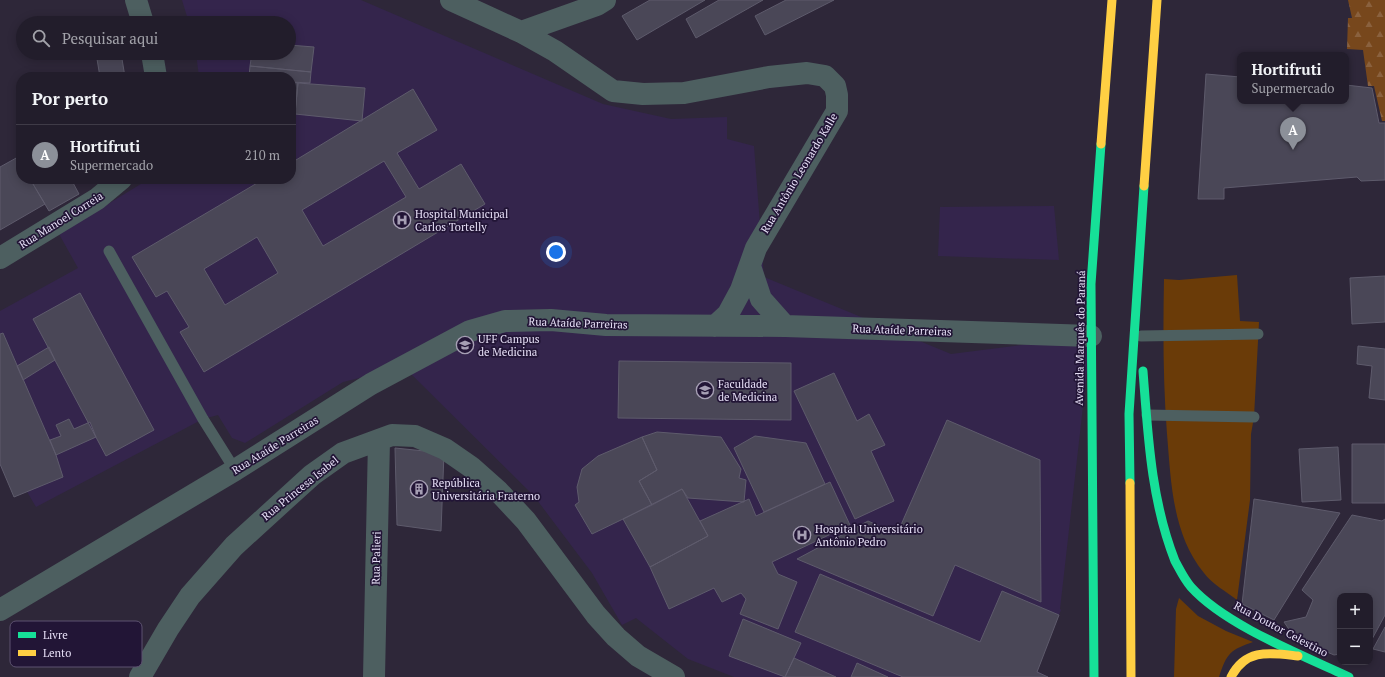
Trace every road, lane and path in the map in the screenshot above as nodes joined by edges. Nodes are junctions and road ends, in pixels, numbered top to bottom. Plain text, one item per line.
1 (136, 0) edge
2 (451, 0) edge
3 (605, 0) edge
4 (1112, 0) edge
5 (1157, 0) edge
6 (141, 16) edge
7 (522, 32) junction
8 (153, 60) edge
9 (155, 72) edge
10 (115, 184) edge
11 (109, 251) dead end
12 (0, 258) edge
13 (750, 266) junction
14 (1139, 276) junction
15 (715, 326) junction
16 (785, 326) junction
17 (1258, 334) dead end
18 (1091, 336) junction
19 (1141, 336) junction
20 (1147, 415) junction
21 (1254, 417) dead end
22 (379, 440) junction
23 (235, 470) junction
24 (0, 610) edge
25 (1307, 656) junction
26 (140, 677) edge
27 (374, 677) edge
28 (674, 677) edge
29 (1094, 677) edge
30 (1131, 677) edge
31 (1231, 677) edge
32 (1349, 677) edge

1 - 6 street
2 - 7 street, Rua Antônio Leonardo Kalle
3 - 7 street
4 - 18 main road, Avenida Marquês do Paraná
5 - 14 main road
7 - 13 street, Rua Antônio Leonardo Kalle
8 - 9 street
10 - 12 street, Rua Manoel Correia
11 - 23 lane
13 - 15 street, Rua Antônio Leonardo Kalle
13 - 16 street
14 - 19 main road, Rua Doutor Celestino
14 - 30 main road
15 - 16 street, Rua Ataíde Parreiras
15 - 23 street, Rua Ataíde Parreiras
16 - 18 street, Rua Ataíde Parreiras
17 - 19 lane
18 - 29 main road, Avenida Marquês do Paraná
19 - 20 main road, Rua Doutor Celestino
20 - 21 lane
20 - 25 main road, Rua Doutor Celestino
22 - 26 street, Rua Princesa Isabel
22 - 27 street, Rua Palieri
22 - 28 street, Rua Princesa Isabel
23 - 24 street, Rua Ataíde Parreiras
25 - 31 main road
25 - 32 main road, Rua Doutor Celestino

